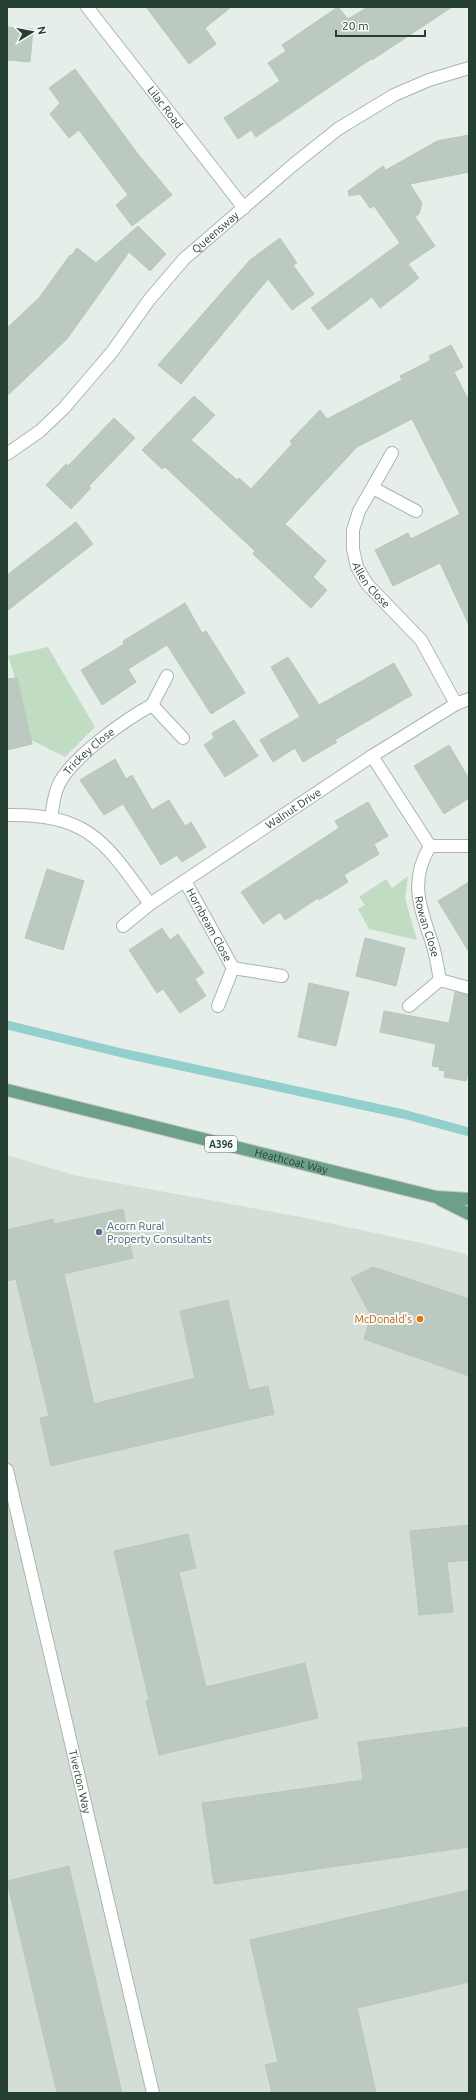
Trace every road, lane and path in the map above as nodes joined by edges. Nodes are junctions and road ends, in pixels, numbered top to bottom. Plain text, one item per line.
1 (87, 7) edge
2 (469, 68) edge
3 (244, 208) junction
4 (392, 452) dead end
5 (7, 454) edge
6 (374, 488) junction
7 (416, 511) dead end
8 (167, 676) dead end
9 (469, 698) edge
10 (456, 704) junction
11 (152, 705) junction
12 (183, 738) dead end
13 (372, 756) junction
14 (7, 815) edge
15 (51, 817) junction
16 (430, 846) junction
17 (469, 846) edge
18 (185, 881) junction
19 (150, 904) junction
20 (123, 926) dead end
21 (233, 968) junction
22 (282, 976) dead end
23 (440, 980) junction
24 (469, 988) edge
25 (218, 1006) dead end
26 (409, 1006) dead end
27 (7, 1090) edge
28 (436, 1197) junction
29 (469, 1199) edge
30 (469, 1214) edge
31 (7, 1470) edge
32 (153, 2093) edge

1 - 3 street, Lilac Road
2 - 3 street, Queensway
3 - 5 street, Queensway
4 - 6 street, Allen Close
6 - 7 street
6 - 10 street, Allen Close
8 - 11 street
9 - 10 street, Walnut Drive
10 - 13 street, Walnut Drive
11 - 12 street
11 - 15 street, Trickey Close
13 - 16 street
13 - 18 street, Walnut Drive
14 - 15 street
15 - 19 street
16 - 17 street
16 - 23 street, Rowan Close
18 - 19 street, Walnut Drive
18 - 21 street, Hornbeam Close
19 - 20 street, Walnut Drive
21 - 22 street, Hornbeam Close
21 - 25 street, Hornbeam Close
23 - 24 street
23 - 26 street
27 - 28 main road, Heathcoat Way / A396
28 - 29 main road, Heathcoat Way / A396
28 - 30 main road, Heathcoat Way / A396
31 - 32 street, Tiverton Way

